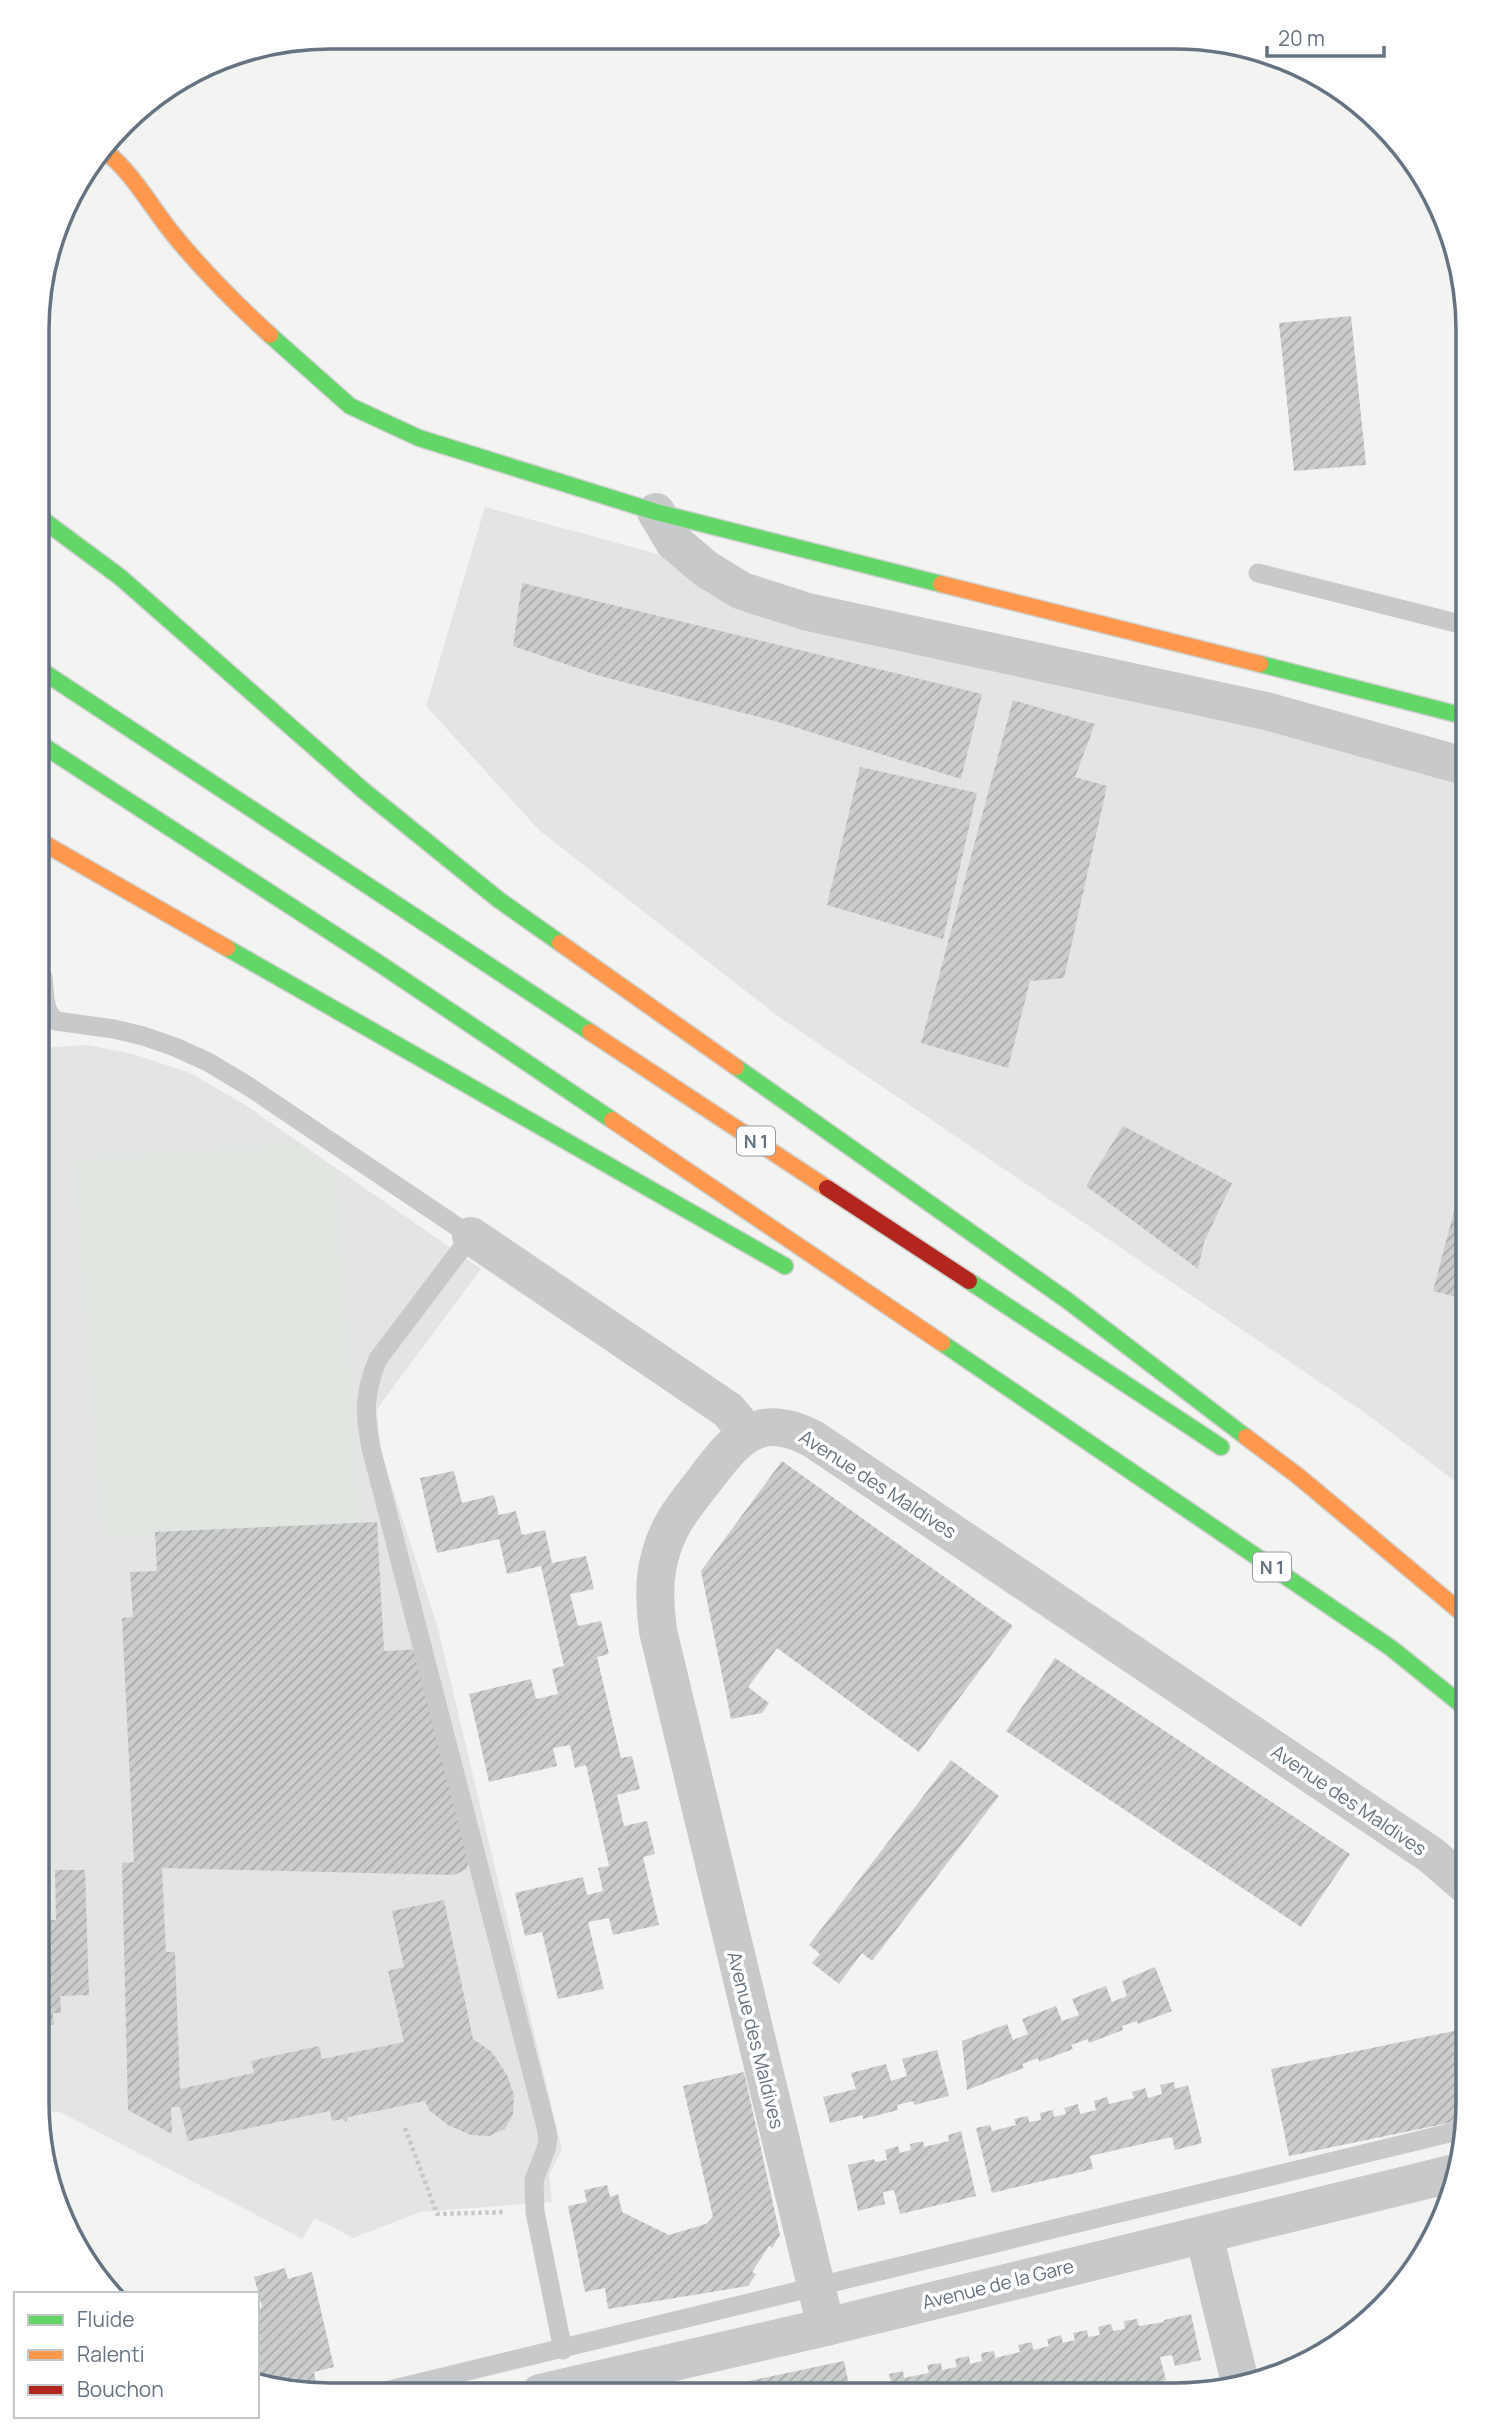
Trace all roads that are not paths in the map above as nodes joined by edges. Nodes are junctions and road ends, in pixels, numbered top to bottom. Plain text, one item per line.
1 (110, 155) edge
2 (656, 512) junction
3 (49, 524) edge
4 (1258, 573) dead end
5 (1456, 623) edge
6 (49, 676) edge
7 (1456, 714) edge
8 (49, 749) edge
9 (1456, 764) edge
10 (49, 847) edge
11 (49, 1016) edge
12 (471, 1236) junction
13 (794, 1271) dead end
14 (879, 1320) dead end
15 (1071, 1430) junction
16 (745, 1435) junction
17 (1239, 1459) dead end
18 (1317, 1513) dead end
19 (1456, 1610) edge
20 (1456, 1611) edge
21 (1456, 1700) edge
22 (1456, 1877) edge
23 (1454, 2132) edge
24 (1445, 2176) edge
25 (1205, 2235) junction
26 (816, 2287) junction
27 (826, 2327) junction
28 (563, 2350) junction
29 (1238, 2375) edge
30 (420, 2383) edge
31 (624, 2383) edge

1 - 2 main road
2 - 7 main road
2 - 9 street
3 - 19 main road
4 - 5 lane
6 - 17 main road, N 1
8 - 15 main road, N 1
10 - 13 main road
11 - 12 lane
12 - 16 street
12 - 28 lane
14 - 15 main road
15 - 21 main road, N 1
16 - 22 street, Avenue des Maldives
16 - 26 street, Avenue des Maldives
18 - 20 main road
23 - 26 lane
24 - 25 street, Avenue de la Gare
25 - 27 street, Avenue de la Gare
25 - 29 street
26 - 27 street, Avenue des Maldives
26 - 28 lane
27 - 31 street, Avenue de la Gare
28 - 30 lane

